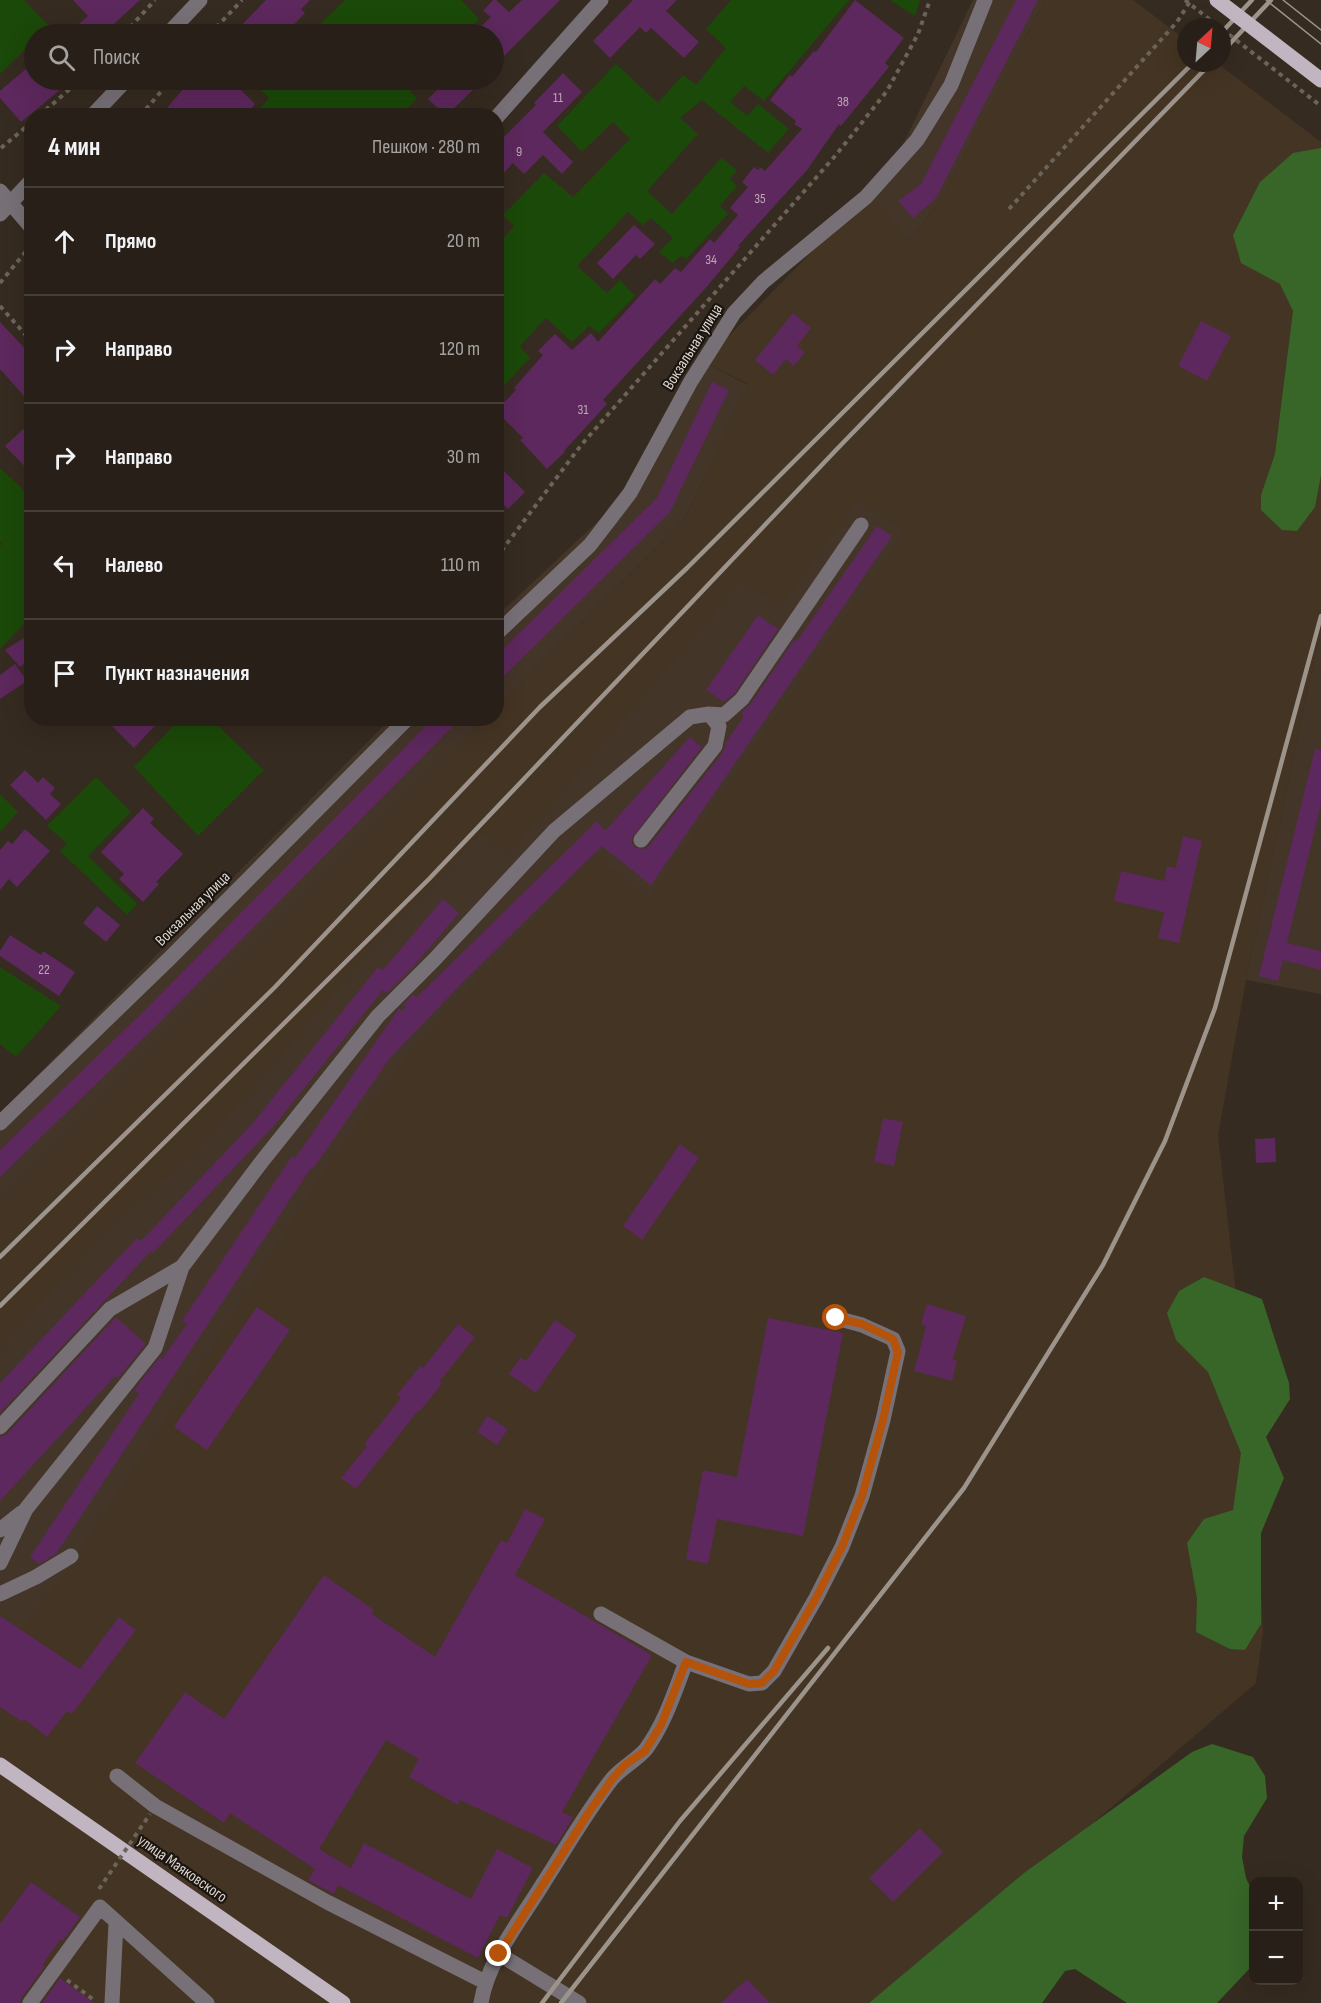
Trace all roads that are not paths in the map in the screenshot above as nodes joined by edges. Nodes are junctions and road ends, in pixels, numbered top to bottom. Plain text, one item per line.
1 (200, 0) edge
2 (601, 0) edge
3 (986, 0) edge
4 (1217, 0) edge
5 (177, 24) edge
6 (1321, 80) edge
7 (117, 90) edge
8 (100, 108) edge
9 (504, 109) edge
10 (24, 186) edge
11 (3, 203) edge
12 (24, 221) edge
13 (861, 525) dead end
14 (504, 626) edge
15 (709, 714) junction
16 (400, 726) edge
17 (642, 840) dead end
18 (0, 1123) edge
19 (182, 1267) junction
20 (836, 1318) dead end
21 (0, 1427) edge
22 (26, 1509) junction
23 (0, 1530) edge
24 (71, 1556) dead end
25 (0, 1563) edge
26 (0, 1594) edge
27 (600, 1614) dead end
28 (686, 1662) junction
29 (0, 1765) edge
30 (117, 1776) dead end
31 (116, 1923) junction
32 (499, 1954) junction
33 (485, 1982) junction
34 (30, 2003) edge
35 (112, 2003) edge
36 (207, 2003) edge
37 (344, 2003) edge
38 (481, 2003) edge
39 (579, 2003) edge

1 - 5 street
2 - 9 street
3 - 14 street, Вокзальная улица
4 - 6 main road, bridge
7 - 8 street
10 - 11 street
11 - 12 street
13 - 15 street
15 - 17 street
15 - 19 street
16 - 18 street, Вокзальная улица
19 - 21 street
19 - 22 street
20 - 28 street
22 - 23 street
22 - 25 street
24 - 26 street
27 - 28 street
28 - 32 street
29 - 37 main road, улица Маяковского
30 - 33 street
31 - 34 street
31 - 35 street
31 - 36 street
32 - 33 street
32 - 39 street
33 - 38 street

